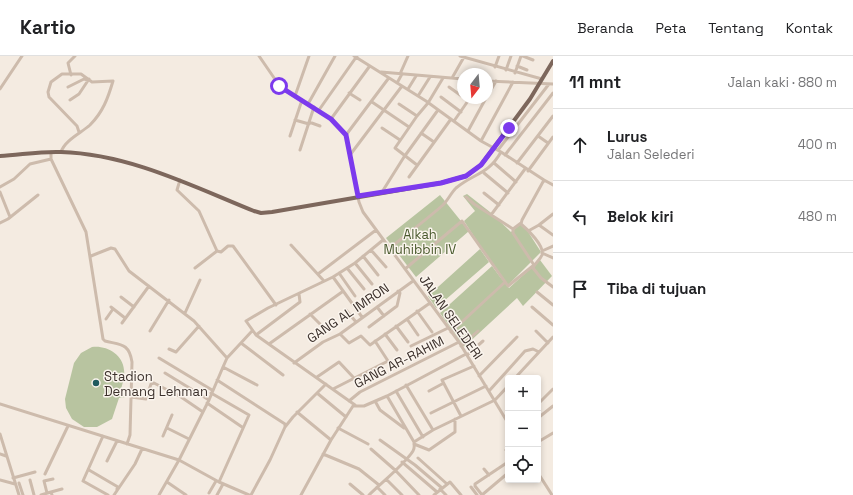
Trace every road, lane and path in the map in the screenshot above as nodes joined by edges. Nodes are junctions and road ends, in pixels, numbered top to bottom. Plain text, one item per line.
1 (22, 56) edge
2 (75, 56) edge
3 (259, 56) edge
4 (309, 56) edge
5 (335, 56) edge
6 (356, 56) edge
7 (408, 56) edge
8 (499, 56) edge
9 (511, 56) edge
10 (522, 56) edge
11 (462, 57) edge
12 (534, 60) dead end
13 (553, 60) edge
14 (517, 66) junction
15 (369, 67) junction
16 (495, 67) junction
17 (506, 70) junction
18 (527, 70) dead end
19 (379, 72) junction
20 (515, 73) junction
21 (401, 74) junction
22 (71, 75) junction
23 (416, 76) junction
24 (430, 77) junction
25 (443, 78) junction
26 (452, 78) junction
27 (88, 79) junction
28 (388, 79) junction
29 (457, 79) edge
30 (542, 80) junction
31 (496, 81) joint
32 (513, 82) junction
33 (397, 83) junction
34 (540, 84) junction
35 (551, 84) edge
36 (402, 86) junction
37 (493, 86) edge
38 (68, 87) dead end
39 (449, 87) dead end
40 (0, 89) edge
41 (408, 89) junction
42 (349, 93) junction
43 (457, 93) edge
44 (553, 93) edge
45 (295, 96) junction
46 (418, 96) junction
47 (441, 97) dead end
48 (70, 100) dead end
49 (302, 100) junction
50 (360, 100) dead end
51 (372, 102) junction
52 (428, 103) junction
53 (308, 104) junction
54 (399, 104) dead end
55 (466, 104) edge
56 (483, 104) edge
57 (314, 107) junction
58 (319, 110) junction
59 (384, 110) junction
60 (438, 110) junction
61 (461, 112) junction
62 (417, 116) junction
63 (553, 116) edge
64 (331, 119) junction
65 (295, 120) junction
66 (453, 120) junction
67 (309, 123) junction
68 (320, 126) dead end
69 (409, 127) junction
70 (382, 128) dead end
71 (468, 131) junction
72 (79, 132) junction
73 (422, 133) junction
74 (346, 135) junction
75 (290, 136) dead end
76 (538, 136) junction
77 (553, 137) edge
78 (400, 140) junction
79 (481, 141) junction
80 (434, 142) junction
81 (548, 143) junction
82 (300, 150) dead end
83 (498, 150) junction
84 (51, 152) junction
85 (61, 152) junction
86 (350, 155) junction
87 (505, 155) junction
88 (0, 156) edge
89 (404, 157) junction
90 (52, 159) junction
91 (494, 163) junction
92 (517, 163) junction
93 (417, 165) junction
94 (527, 170) junction
95 (484, 173) junction
96 (409, 177) dead end
97 (180, 180) junction
98 (544, 180) junction
99 (516, 182) junction
100 (553, 185) edge
101 (0, 187) edge
102 (0, 192) edge
103 (382, 192) junction
104 (484, 193) dead end
105 (508, 193) junction
106 (38, 195) dead end
107 (358, 196) junction
108 (466, 197) dead end
109 (498, 205) junction
110 (492, 215) junction
111 (552, 216) edge
112 (10, 217) junction
113 (0, 223) edge
114 (521, 223) junction
115 (539, 225) junction
116 (513, 229) junction
117 (376, 230) junction
118 (530, 230) junction
119 (553, 235) edge
120 (383, 240) junction
121 (291, 244) dead end
122 (553, 246) edge
123 (390, 248) junction
124 (371, 250) junction
125 (217, 251) junction
126 (542, 252) junction
127 (91, 256) junction
128 (363, 256) junction
129 (553, 258) edge
130 (355, 263) junction
131 (534, 265) junction
132 (386, 267) dead end
133 (195, 268) dead end
134 (347, 268) junction
135 (405, 269) junction
136 (339, 273) junction
137 (318, 274) junction
138 (378, 275) dead end
139 (333, 277) junction
140 (200, 280) dead end
141 (324, 281) junction
142 (413, 281) junction
143 (504, 283) junction
144 (372, 284) dead end
145 (150, 286) junction
146 (553, 288) edge
147 (364, 289) dead end
148 (398, 291) junction
149 (342, 292) junction
150 (537, 292) dead end
151 (299, 294) junction
152 (355, 296) dead end
153 (121, 297) dead end
154 (169, 300) junction
155 (430, 303) junction
156 (276, 305) junction
157 (553, 305) edge
158 (134, 306) junction
159 (377, 307) junction
160 (532, 307) dead end
161 (346, 310) dead end
162 (418, 311) junction
163 (185, 313) junction
164 (310, 314) junction
165 (384, 316) junction
166 (362, 317) junction
167 (125, 318) junction
168 (106, 319) dead end
169 (407, 319) junction
170 (356, 322) junction
171 (552, 322) edge
172 (122, 323) dead end
173 (321, 325) dead end
174 (199, 326) junction
175 (396, 326) junction
176 (369, 327) dead end
177 (448, 328) junction
178 (150, 331) dead end
179 (252, 331) junction
180 (478, 331) dead end
181 (536, 331) dead end
182 (432, 332) dead end
183 (451, 332) junction
184 (340, 334) junction
185 (385, 334) junction
186 (256, 335) junction
187 (418, 335) dead end
188 (517, 337) dead end
189 (553, 338) edge
190 (375, 341) junction
191 (483, 341) dead end
192 (408, 342) dead end
193 (459, 342) junction
194 (241, 343) junction
195 (548, 343) junction
196 (269, 344) junction
197 (411, 346) dead end
198 (461, 346) junction
199 (169, 349) dead end
200 (397, 350) dead end
201 (539, 352) junction
202 (467, 355) junction
203 (159, 358) dead end
204 (227, 358) junction
205 (294, 363) junction
206 (474, 366) junction
207 (223, 367) junction
208 (165, 372) dead end
209 (283, 374) dead end
210 (518, 375) edge
211 (479, 376) junction
212 (317, 377) junction
213 (354, 378) junction
214 (217, 380) junction
215 (326, 384) junction
216 (442, 384) junction
217 (257, 385) dead end
218 (406, 385) junction
219 (486, 386) junction
220 (553, 388) edge
221 (333, 389) junction
222 (505, 389) edge
223 (212, 391) junction
224 (396, 391) junction
225 (429, 391) dead end
226 (489, 391) junction
227 (317, 393) junction
228 (387, 396) junction
229 (131, 397) junction
230 (349, 400) junction
231 (495, 400) junction
232 (375, 401) junction
233 (452, 401) junction
234 (541, 401) edge
235 (208, 402) junction
236 (0, 404) edge
237 (355, 406) junction
238 (553, 406) edge
239 (203, 412) junction
240 (298, 412) junction
241 (431, 413) dead end
242 (172, 415) dead end
243 (461, 416) junction
244 (541, 416) edge
245 (346, 417) junction
246 (505, 418) edge
247 (455, 419) junction
248 (68, 426) junction
249 (242, 427) junction
250 (286, 427) junction
251 (167, 428) junction
252 (338, 428) junction
253 (406, 430) junction
254 (433, 430) junction
255 (553, 433) edge
256 (0, 434) edge
257 (103, 436) junction
258 (163, 436) dead end
259 (423, 437) junction
260 (189, 439) junction
261 (117, 440) junction
262 (331, 440) junction
263 (380, 440) dead end
264 (541, 440) edge
265 (414, 443) junction
266 (127, 444) junction
267 (368, 444) dead end
268 (142, 449) junction
269 (371, 449) dead end
270 (0, 454) edge
271 (323, 454) junction
272 (6, 456) junction
273 (418, 458) dead end
274 (179, 460) junction
275 (107, 461) dead end
276 (404, 461) junction
277 (505, 464) edge
278 (484, 469) dead end
279 (89, 470) junction
280 (395, 470) junction
281 (496, 470) junction
282 (35, 472) dead end
283 (45, 474) dead end
284 (489, 475) junction
285 (505, 476) edge
286 (13, 478) junction
287 (53, 478) dead end
288 (502, 478) junction
289 (541, 478) edge
290 (386, 479) junction
291 (0, 480) edge
292 (30, 480) dead end
293 (167, 482) junction
294 (219, 482) junction
295 (17, 484) junction
296 (350, 484) dead end
297 (446, 484) junction
298 (378, 486) junction
299 (471, 487) dead end
300 (62, 489) dead end
301 (441, 489) junction
302 (437, 492) junction
303 (47, 493) junction
304 (52, 493) edge
305 (209, 493) dead end
306 (552, 494) edge
307 (19, 495) edge
308 (23, 495) edge
309 (34, 495) edge
310 (41, 495) edge
311 (108, 495) edge
312 (114, 495) edge
313 (160, 495) edge
314 (186, 495) edge
315 (217, 495) edge
316 (250, 495) edge
317 (301, 495) edge
318 (363, 495) edge
319 (369, 495) edge
320 (385, 495) edge
321 (402, 495) edge
322 (419, 495) edge
323 (434, 495) edge
324 (446, 495) edge
325 (461, 495) edge
326 (477, 495) edge
327 (482, 495) edge

1 - 40 street
2 - 22 street
3 - 45 street
4 - 45 street
5 - 53 street
6 - 15 street
6 - 58 street
7 - 21 street
8 - 16 street
9 - 17 street
10 - 12 street
10 - 14 street
11 - 16 street
11 - 26 street
13 - 30 main road
14 - 18 street
14 - 20 street
15 - 19 street
15 - 42 street
16 - 17 street
17 - 20 street
19 - 21 street
19 - 28 street
20 - 30 street
21 - 23 street
21 - 33 street
22 - 27 street
22 - 72 street
23 - 24 street
23 - 41 street
24 - 25 street
24 - 46 street
25 - 26 street
25 - 52 street
26 - 29 street
27 - 38 street
27 - 48 street
27 - 72 street
28 - 33 street
28 - 51 street
30 - 34 main road
31 - 32 street
31 - 37 street
32 - 34 street
32 - 79 street
33 - 36 street
34 - 35 street
34 - 83 main road
35 - 83 street
36 - 41 street
36 - 59 street
39 - 43 street
41 - 46 street
42 - 50 street
42 - 64 street
44 - 87 street
45 - 49 street
46 - 52 street
47 - 61 street
49 - 53 street
49 - 65 street
51 - 59 street
51 - 74 street
52 - 60 street
52 - 62 street
53 - 57 street
54 - 62 street
55 - 61 street
56 - 71 street
57 - 58 street
57 - 67 street
58 - 64 street
59 - 69 street
59 - 86 street
60 - 66 street
60 - 73 street
61 - 66 street
62 - 69 street
63 - 76 street
64 - 74 street
65 - 67 street
65 - 75 street
66 - 71 street
66 - 80 street
67 - 68 street
67 - 82 street
69 - 78 street
70 - 78 street
71 - 79 street
72 - 85 street
73 - 80 street
73 - 89 street
74 - 86 street, JALAN SELEDERI
76 - 81 street
76 - 92 street
77 - 81 street
78 - 89 street
79 - 83 street
80 - 93 street
81 - 94 street
83 - 87 street
83 - 91 street
83 - 103 main road
84 - 85 main road
84 - 88 main road
84 - 90 street
85 - 97 main road
86 - 107 street, JALAN SELEDERI
87 - 92 street
89 - 93 street
89 - 103 street
90 - 101 street
90 - 127 street
91 - 95 street
91 - 99 street
92 - 94 street
93 - 96 street
94 - 98 street
94 - 99 street
95 - 105 street
95 - 123 street
97 - 107 main road
97 - 125 street
98 - 100 street
98 - 114 street
99 - 105 street
102 - 112 street
103 - 107 main road
104 - 109 street
105 - 109 street
106 - 112 street
107 - 117 street, JALAN SELEDERI
108 - 110 street
109 - 110 street
110 - 116 street
111 - 115 street
112 - 113 street
114 - 116 street
114 - 118 street
115 - 118 street
115 - 119 street
116 - 131 street
117 - 120 street, JALAN SELEDERI
117 - 137 street
118 - 126 street
120 - 123 street, JALAN SELEDERI
120 - 124 street
121 - 137 street
122 - 126 street
123 - 135 street, JALAN SELEDERI
124 - 128 street
124 - 132 street
125 - 133 street
125 - 156 street
126 - 129 street
126 - 131 street
127 - 145 street
127 - 229 street
128 - 130 street
128 - 138 street
130 - 134 street
130 - 144 street
131 - 143 street
131 - 146 street
134 - 136 street
134 - 147 street
135 - 142 street, JALAN SELEDERI
135 - 143 street
136 - 139 street
136 - 152 street
137 - 141 street
139 - 141 street
139 - 149 street
140 - 163 street
141 - 151 street
142 - 148 street, GANG AL IMRON
142 - 155 street, JALAN SELEDERI
143 - 183 street
145 - 154 street
145 - 158 street
148 - 159 street, GANG AL IMRON
148 - 165 street
149 - 164 street
149 - 166 street
150 - 157 street
151 - 156 street
151 - 186 street
153 - 158 street
154 - 163 street
154 - 178 street
155 - 162 street
155 - 177 street, JALAN SELEDERI
156 - 179 street
158 - 167 street
159 - 165 street
159 - 166 street, GANG AL IMRON
160 - 171 street
161 - 170 street
162 - 169 street
162 - 182 street
163 - 174 street
164 - 173 street
164 - 196 street
165 - 176 street
166 - 170 street, GANG AL IMRON
167 - 168 street
167 - 172 street
169 - 175 street
169 - 187 street
170 - 184 street, GANG AL IMRON
174 - 199 street
174 - 204 street
175 - 185 street
175 - 192 street
177 - 183 street, JALAN SELEDERI
177 - 197 street
179 - 186 street
179 - 194 street
180 - 198 street
181 - 195 street
183 - 193 street, JALAN SELEDERI
184 - 190 street
184 - 205 street, GANG AL IMRON
185 - 190 street
185 - 200 street
186 - 196 street
188 - 211 street
189 - 195 street
190 - 213 street
191 - 202 street
193 - 198 street, JALAN SELEDERI
193 - 230 street, GANG AR-RAHIM
194 - 204 street
194 - 209 street
195 - 201 street
196 - 205 street
198 - 202 street, JALAN SELEDERI
201 - 210 street
201 - 226 street
202 - 206 street, JALAN SELEDERI
202 - 218 street
203 - 223 street
204 - 207 street
205 - 212 street
206 - 211 street, JALAN SELEDERI
206 - 216 street
207 - 214 street
207 - 217 street
208 - 235 street
211 - 219 street, JALAN SELEDERI
212 - 213 street
212 - 215 street
213 - 221 street
214 - 223 street
214 - 250 street
215 - 221 street
215 - 227 street
216 - 225 street
216 - 233 street
218 - 224 street
218 - 254 street
219 - 226 street, JALAN SELEDERI
219 - 233 street
220 - 234 street
221 - 230 street
222 - 231 street
223 - 235 street
223 - 249 street
224 - 228 street
224 - 259 street
226 - 231 street, JALAN SELEDERI
227 - 240 street
227 - 245 street
228 - 232 street
228 - 253 street
229 - 239 street
229 - 266 street
230 - 237 street
231 - 243 street
231 - 246 street, JALAN SELEDERI
232 - 237 street
232 - 253 street
233 - 241 street
233 - 243 street
235 - 239 street
235 - 249 street
236 - 248 street
237 - 245 street
238 - 244 street
239 - 260 street
240 - 250 street
240 - 262 street
242 - 251 street
243 - 247 street
245 - 252 street
247 - 254 street
247 - 265 street
248 - 257 street
248 - 283 street
249 - 294 street
250 - 316 street
251 - 258 street
251 - 260 street
252 - 262 street
252 - 267 street
253 - 265 street
254 - 259 street
255 - 264 street
256 - 272 street
257 - 261 street
257 - 279 street
259 - 265 street
260 - 274 street
261 - 266 street
261 - 275 street
262 - 271 street
263 - 276 street
265 - 276 street
266 - 268 street
268 - 274 street
268 - 312 street
269 - 280 street
270 - 272 street
271 - 298 street
271 - 317 street
272 - 286 street
273 - 297 street
274 - 293 street
274 - 294 street
276 - 280 street
276 - 301 street
276 - 302 street
277 - 281 street
278 - 284 street
279 - 311 street
279 - 312 street
280 - 290 street
280 - 322 street
281 - 284 street
281 - 288 street
282 - 286 street
284 - 327 street
285 - 288 street
286 - 295 street
287 - 303 street
288 - 327 street
289 - 306 street
290 - 298 street
290 - 321 street
291 - 295 street
292 - 309 street
293 - 313 street
293 - 314 street
294 - 305 street
294 - 315 street
294 - 316 street
295 - 307 street
295 - 308 street
296 - 318 street
297 - 301 street
297 - 325 street
298 - 319 street
298 - 320 street
299 - 326 street
300 - 304 street
301 - 302 street
301 - 324 street
302 - 323 street
303 - 304 street
303 - 310 street

